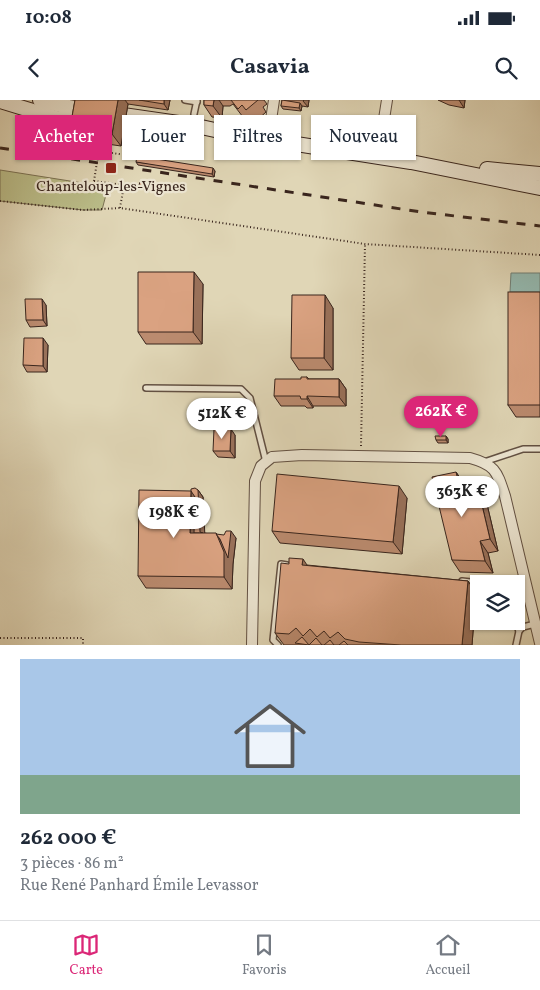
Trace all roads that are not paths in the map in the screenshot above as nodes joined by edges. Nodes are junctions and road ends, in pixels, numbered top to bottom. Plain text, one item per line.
1 (40, 100) edge
2 (185, 100) edge
3 (274, 100) edge
4 (387, 100) edge
5 (0, 101) edge
6 (197, 101) edge
7 (194, 114) dead end
8 (272, 115) edge
9 (385, 115) edge
10 (214, 130) edge
11 (214, 134) edge
12 (398, 160) edge
13 (411, 162) junction
14 (540, 174) edge
15 (540, 188) edge
16 (146, 388) dead end
17 (540, 449) edge
18 (266, 462) junction
19 (484, 462) junction
20 (291, 565) edge
21 (459, 581) edge
22 (470, 582) edge
23 (536, 624) junction
24 (518, 631) joint
25 (540, 643) edge
26 (252, 645) edge
27 (278, 645) edge
28 (516, 645) edge

1 - 10 main road
2 - 6 lane
3 - 8 street
4 - 9 street
5 - 11 main road
6 - 7 lane
12 - 13 main road
13 - 14 main road
13 - 15 main road
16 - 18 lane
17 - 19 lane
18 - 19 street
18 - 26 street
19 - 23 street
20 - 27 lane
21 - 22 lane
23 - 24 lane
23 - 25 street
24 - 28 lane

